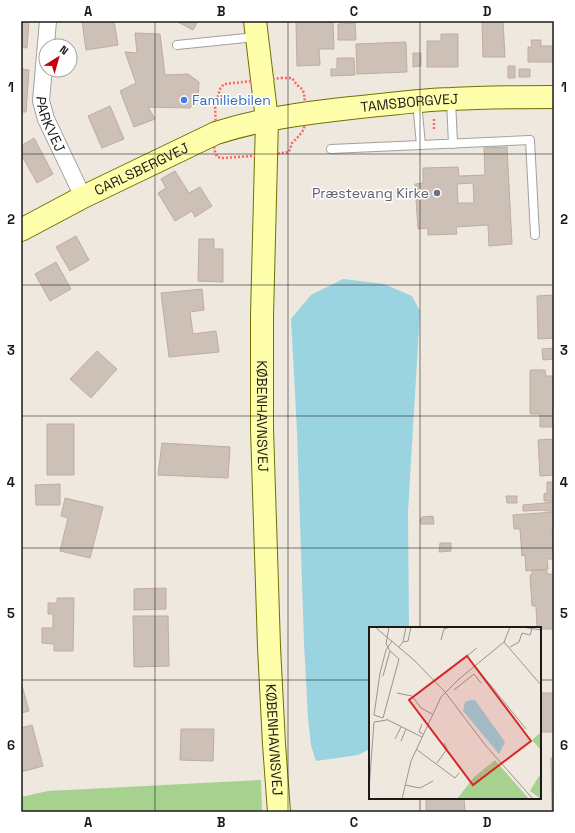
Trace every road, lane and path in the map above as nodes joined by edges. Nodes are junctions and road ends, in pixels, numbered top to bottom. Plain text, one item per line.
1 (48, 21) edge
2 (256, 29) edge
3 (177, 45) dead end
4 (554, 96) edge
5 (433, 100) junction
6 (266, 120) junction
7 (453, 144) junction
8 (421, 145) junction
9 (435, 145) junction
10 (331, 150) dead end
11 (83, 197) junction
12 (21, 230) edge
13 (535, 235) dead end
14 (279, 812) edge

1 - 11 street, PARKVEJ
2 - 3 lane
2 - 6 street, KØBENHAVNSVEJ
4 - 5 street, TAMSBORGVEJ
5 - 6 street, TAMSBORGVEJ
5 - 7 lane
5 - 8 lane
5 - 9 path
6 - 11 street, CARLSBERGVEJ
6 - 14 street, KØBENHAVNSVEJ
7 - 9 lane
7 - 13 lane
8 - 9 lane
8 - 10 lane
11 - 12 street, CARLSBERGVEJ

